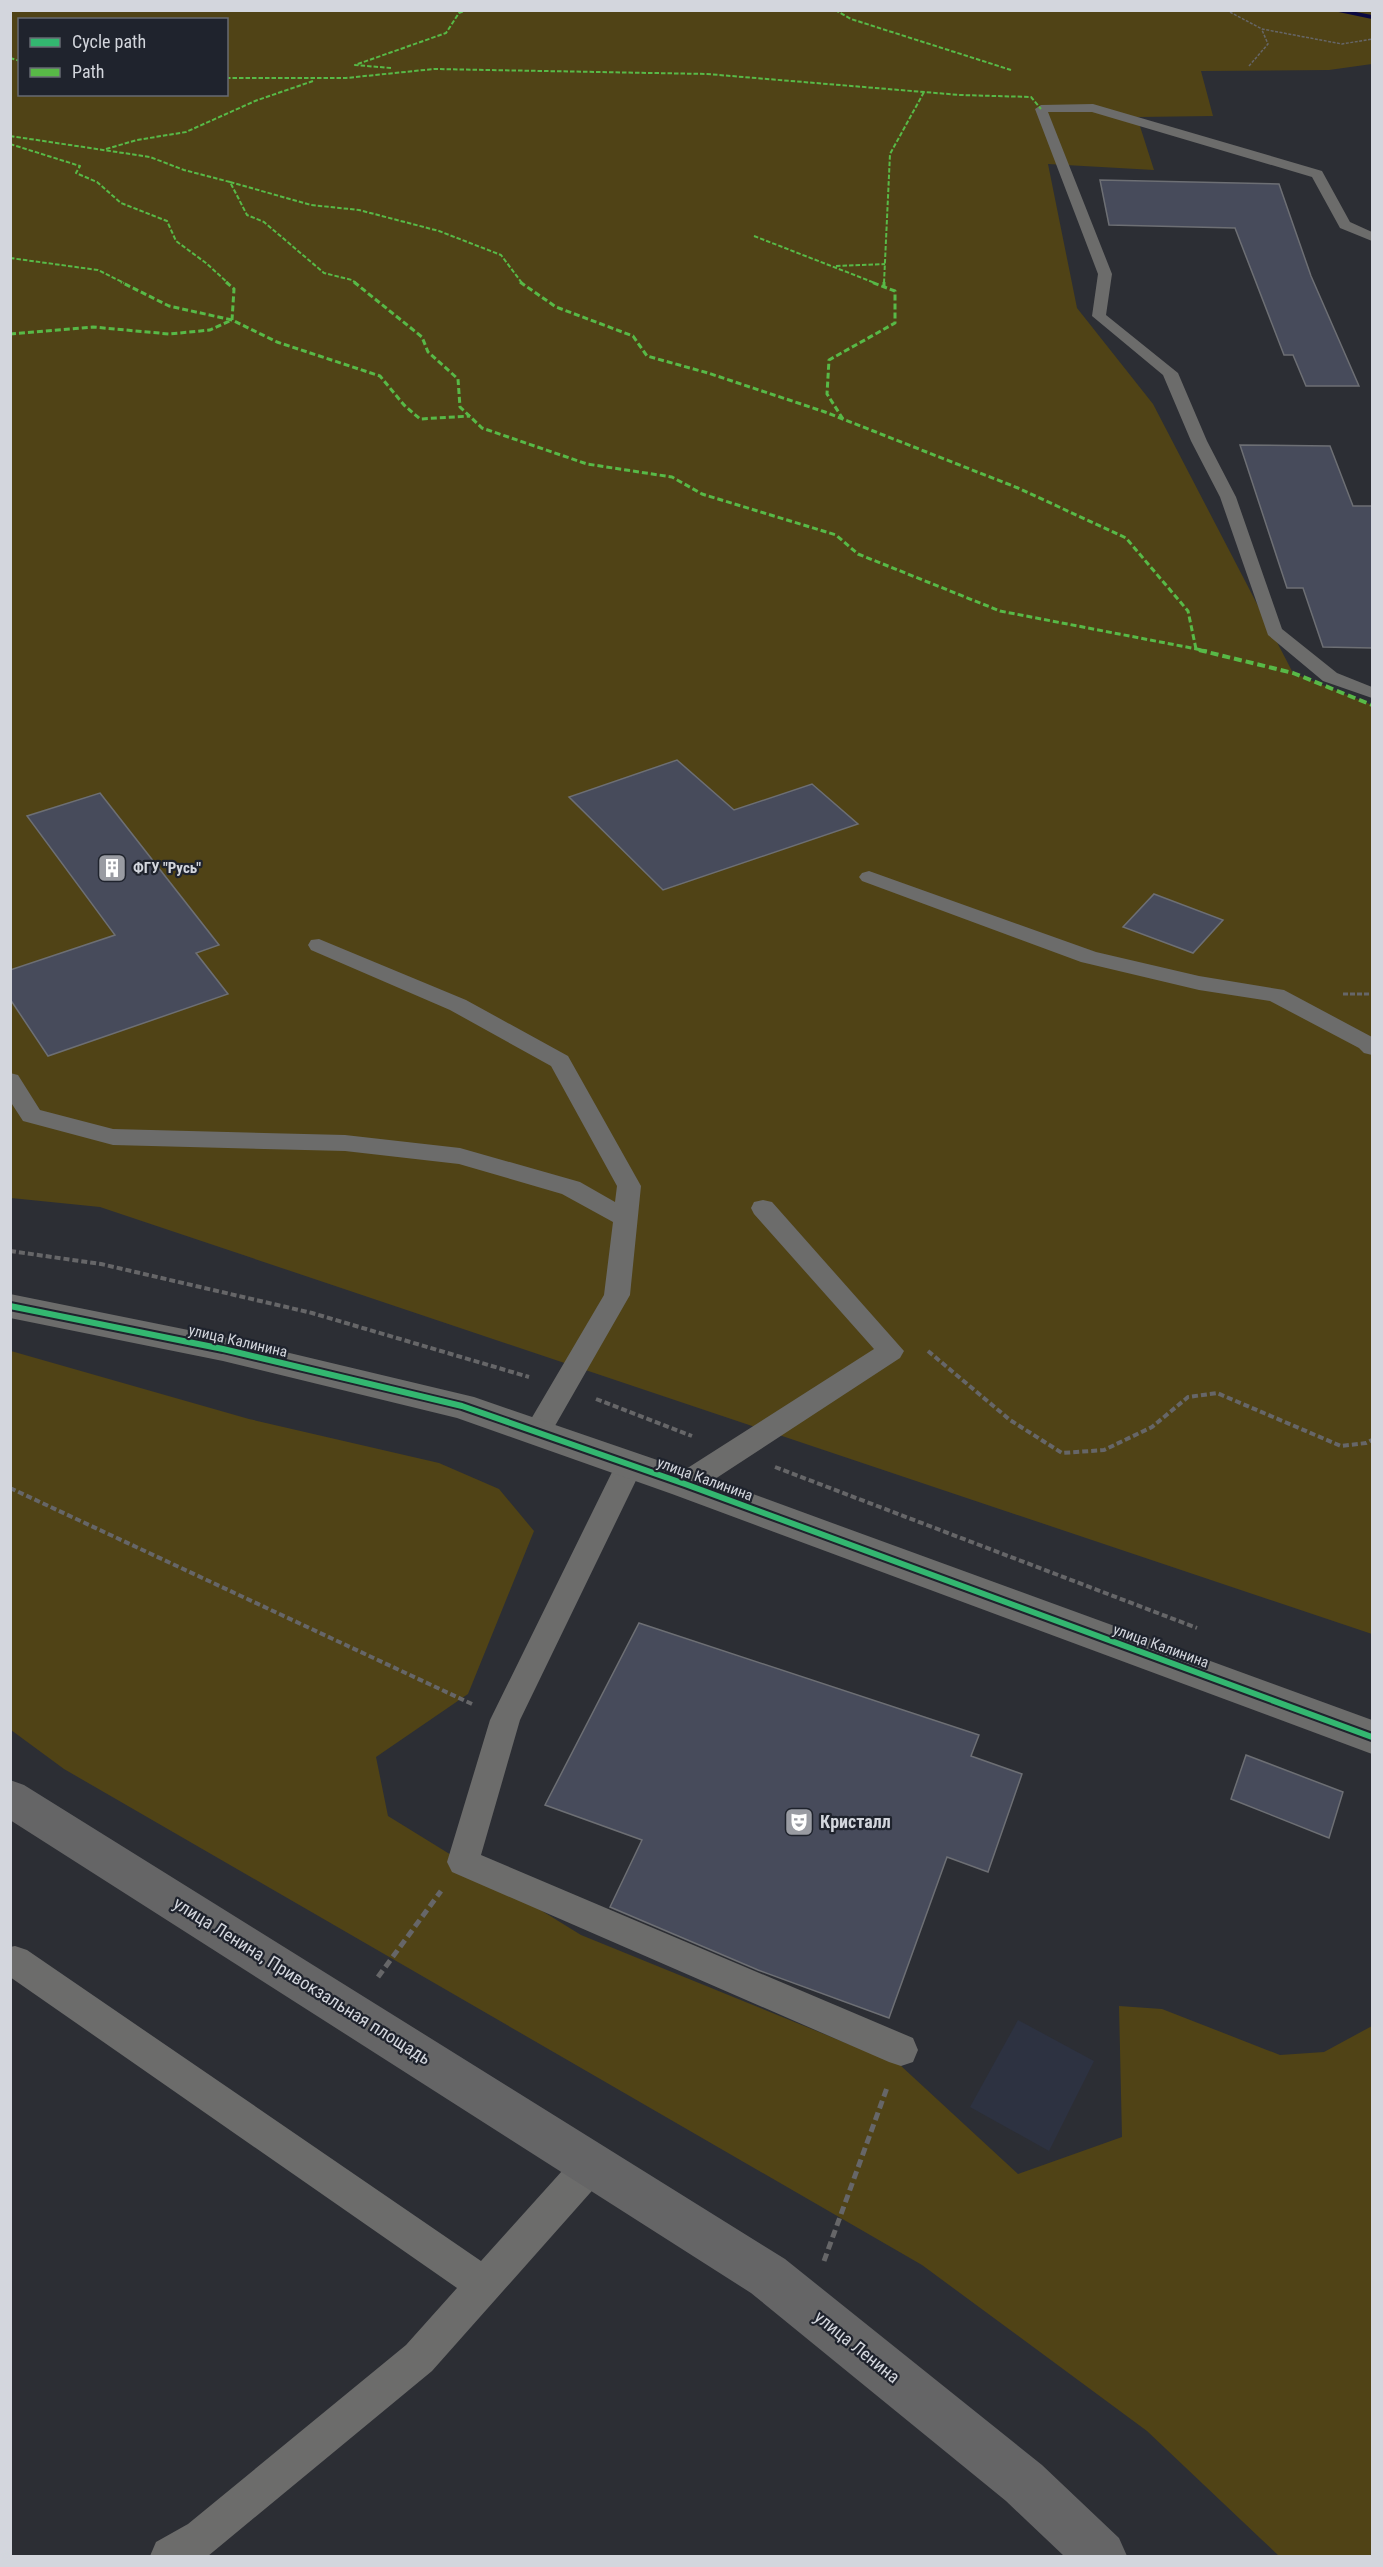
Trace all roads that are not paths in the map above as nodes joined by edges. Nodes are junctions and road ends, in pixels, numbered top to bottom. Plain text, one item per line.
1 (1372, 237) edge
2 (1372, 693) edge
3 (869, 877) dead end
4 (319, 945) dead end
5 (1372, 1048) edge
6 (10, 1080) edge
7 (763, 1208) dead end
8 (626, 1219) junction
9 (10, 1306) edge
10 (538, 1431) junction
11 (630, 1464) junction
12 (685, 1484) junction
13 (1372, 1737) edge
14 (10, 1798) edge
15 (15, 1961) dead end
16 (901, 2050) road end
17 (593, 2163) junction
18 (485, 2285) junction
19 (170, 2556) edge
20 (1101, 2556) edge

1 - 2 lane
3 - 5 lane
4 - 8 lane
6 - 8 lane
7 - 12 lane
8 - 10 lane
9 - 10 street, улица Калинина
10 - 11 street, улица Калинина
11 - 12 street, улица Калинина
11 - 16 lane
12 - 13 street, улица Калинина
14 - 17 main road, улица Ленина, Привокзальная площадь
15 - 18 lane
17 - 18 lane
17 - 20 main road, улица Ленина
18 - 19 lane

